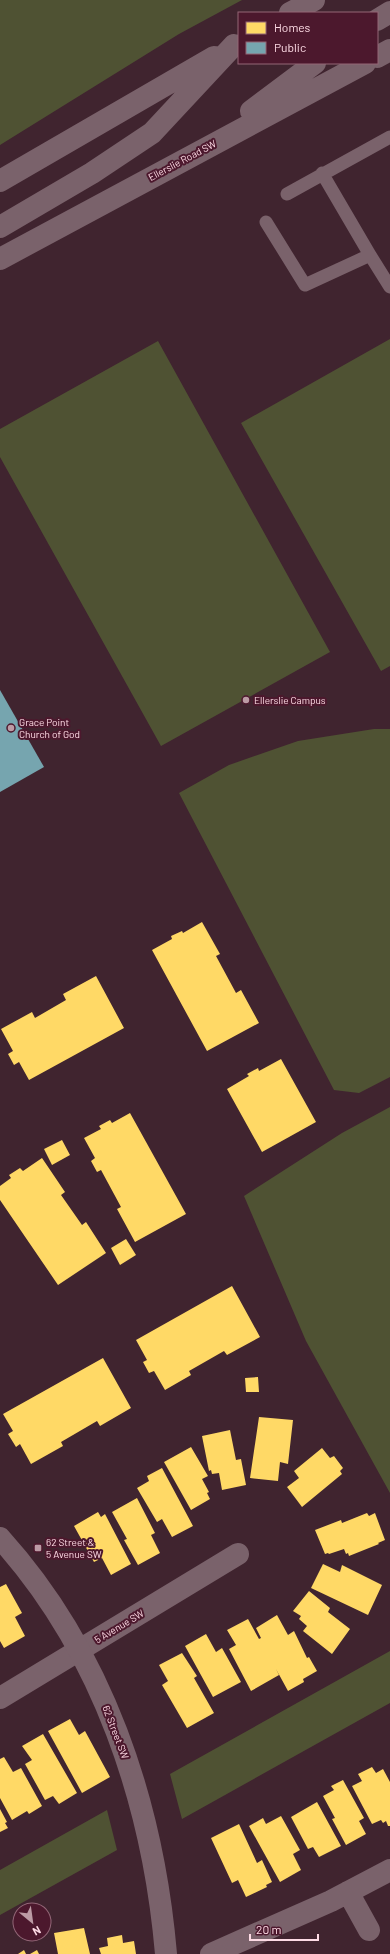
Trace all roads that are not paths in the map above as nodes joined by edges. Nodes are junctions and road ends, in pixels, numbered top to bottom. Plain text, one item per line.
1 (314, 0) edge
2 (292, 12) edge
3 (390, 12) edge
4 (378, 19) edge
5 (237, 44) edge
6 (390, 50) edge
7 (378, 56) edge
8 (314, 64) edge
9 (363, 64) edge
10 (390, 136) edge
11 (196, 153) junction
12 (322, 173) junction
13 (0, 181) edge
14 (286, 194) dead end
15 (266, 222) dead end
16 (0, 227) edge
17 (370, 255) junction
18 (0, 259) edge
19 (390, 287) edge
20 (0, 1538) edge
21 (238, 1554) dead end
22 (79, 1650) junction
23 (0, 1698) edge
24 (390, 1870) edge
25 (348, 1892) junction
26 (369, 1930) dead end
27 (166, 1954) edge
28 (210, 1954) edge

1 - 2 main road
3 - 4 main road
5 - 13 main road
5 - 16 main road
6 - 7 main road
8 - 11 main road
9 - 11 main road, Ellerslie Road SW
10 - 12 lane
11 - 18 main road, Ellerslie Road SW
12 - 14 lane
12 - 17 lane
15 - 17 lane
17 - 19 lane
20 - 22 main road, 62 Street SW
21 - 22 main road, 5 Avenue SW
22 - 23 main road, 5 Avenue SW
22 - 27 main road, 62 Street SW
24 - 25 main road
25 - 26 main road
25 - 28 main road

